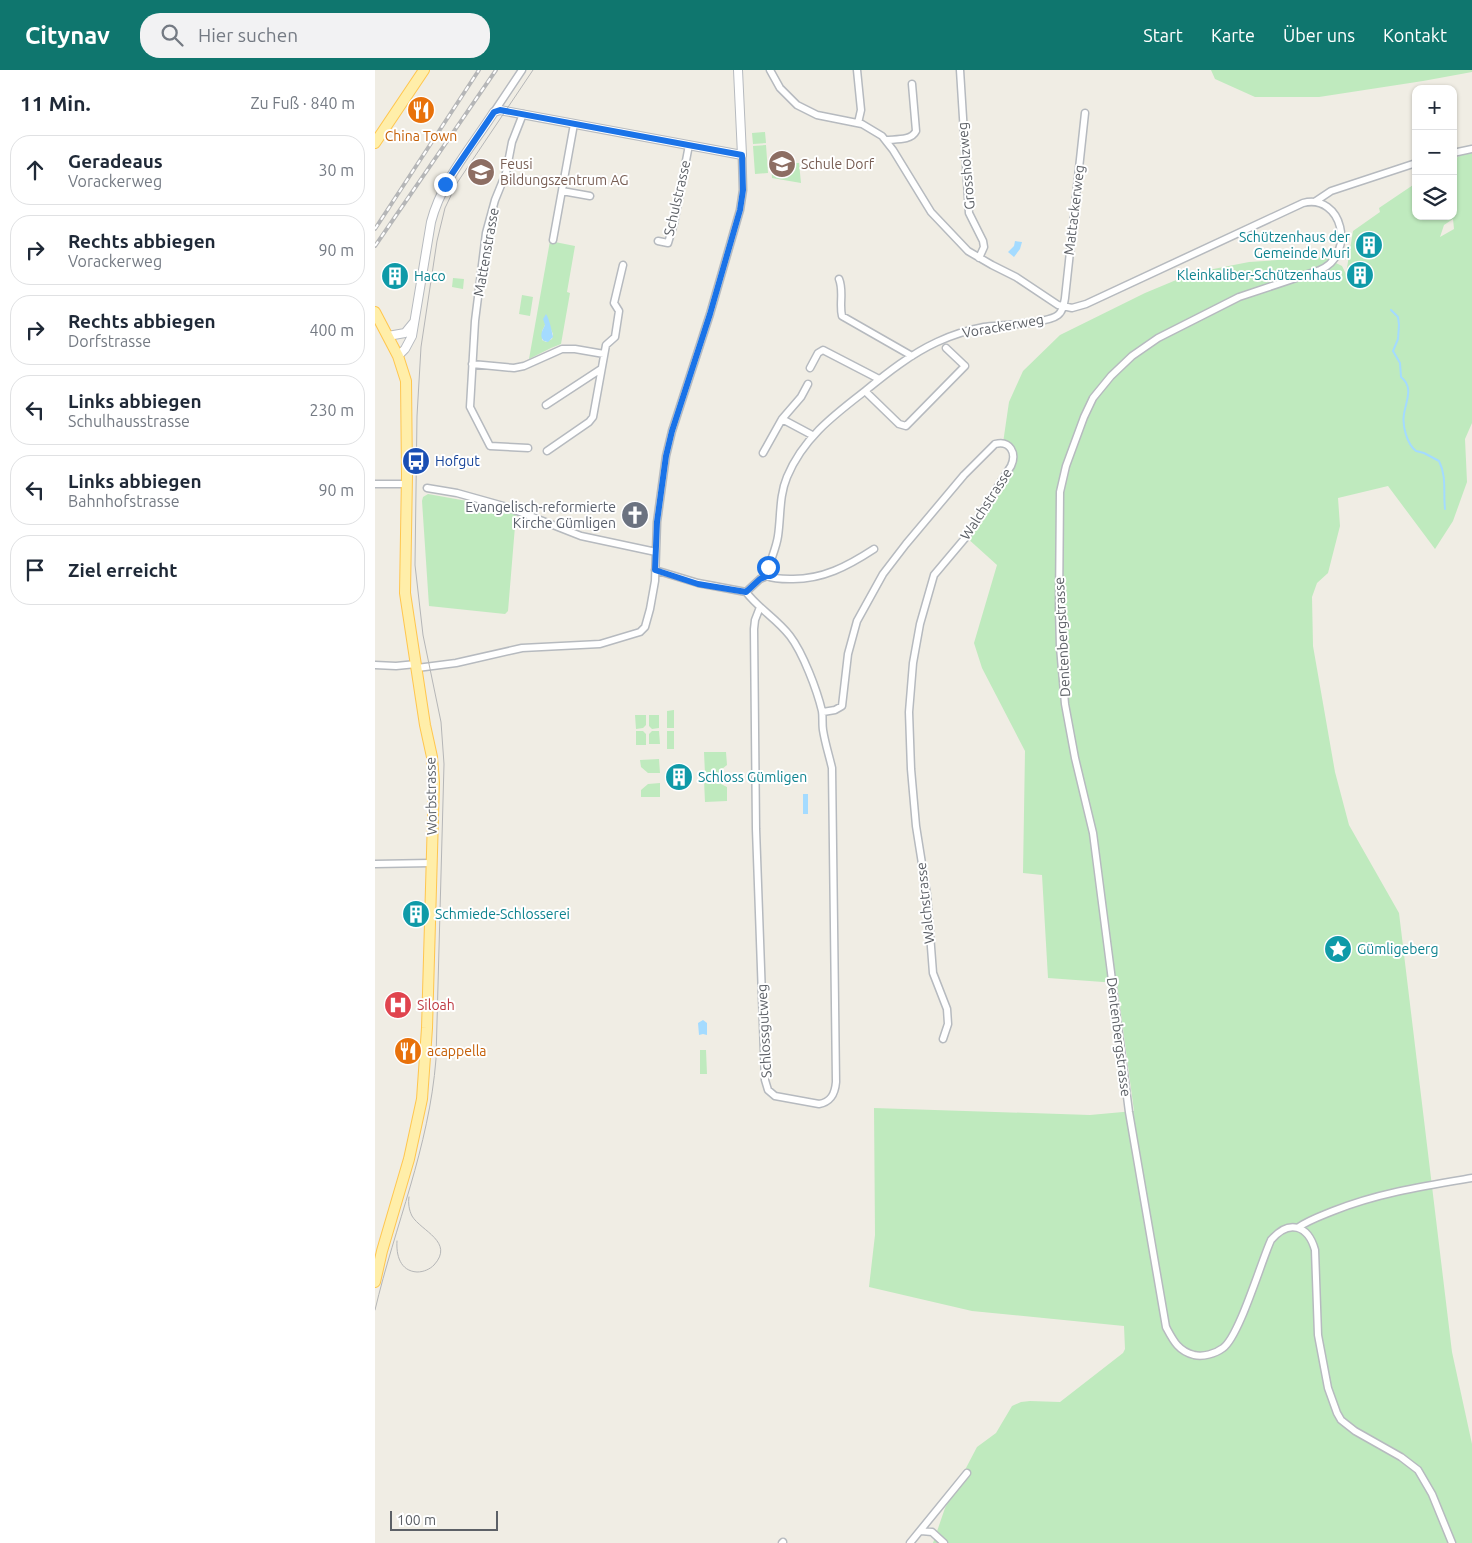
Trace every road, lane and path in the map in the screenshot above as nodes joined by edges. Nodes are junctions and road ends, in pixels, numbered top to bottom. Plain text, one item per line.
1 (424, 70) edge
2 (523, 70) edge
3 (737, 70) edge
4 (771, 70) edge
5 (857, 70) edge
6 (960, 70) edge
7 (911, 84) dead end
8 (494, 112) junction
9 (1085, 113) dead end
10 (523, 114) junction
11 (858, 123) junction
12 (574, 124) junction
13 (885, 140) junction
14 (375, 143) edge
15 (689, 145) junction
16 (1472, 149) edge
17 (1457, 152) edge
18 (742, 155) junction
19 (1412, 164) edge
20 (562, 191) junction
21 (590, 196) dead end
22 (1316, 201) junction
23 (553, 240) dead end
24 (658, 241) dead end
25 (979, 258) junction
26 (623, 266) dead end
27 (839, 279) dead end
28 (1063, 306) junction
29 (375, 312) edge
30 (414, 322) junction
31 (388, 336) junction
32 (946, 348) dead end
33 (604, 354) junction
34 (398, 356) junction
35 (912, 356) junction
36 (472, 364) junction
37 (810, 368) dead end
38 (601, 370) junction
39 (879, 379) junction
40 (808, 384) dead end
41 (865, 391) junction
42 (546, 405) dead end
43 (782, 419) junction
44 (812, 435) junction
45 (528, 448) dead end
46 (547, 451) dead end
47 (763, 453) dead end
48 (375, 484) edge
49 (407, 484) junction
50 (427, 488) dead end
51 (874, 549) dead end
52 (656, 552) junction
53 (655, 570) junction
54 (767, 576) junction
55 (746, 592) junction
56 (760, 607) junction
57 (375, 664) edge
58 (416, 666) junction
59 (823, 712) junction
60 (431, 862) junction
61 (375, 864) edge
62 (943, 1039) dead end
63 (1472, 1178) edge
64 (1299, 1227) junction
65 (375, 1282) edge
66 (967, 1473) dead end
67 (921, 1530) junction
68 (910, 1543) edge
69 (945, 1543) edge
70 (1452, 1543) edge

1 - 14 main road
2 - 8 street
3 - 18 street
4 - 11 street
5 - 11 street
6 - 25 street, Grossholzweg
7 - 13 street
8 - 10 street
8 - 30 street
9 - 28 street, Mattackerweg
10 - 12 street
10 - 36 street, Mattenstrasse
11 - 13 street
12 - 15 street
12 - 20 street
13 - 25 street
15 - 18 street
15 - 24 street, Schulstrasse
16 - 17 street
18 - 52 street
19 - 22 street
20 - 21 street
20 - 23 street
22 - 28 street
22 - 64 street, Dentenbergstrasse
25 - 28 street
26 - 33 street
27 - 35 street
28 - 35 street, Vorackerweg
29 - 31 main road, Worbstrasse
30 - 31 street
30 - 34 street
31 - 34 main road, Worbstrasse
32 - 41 street
33 - 36 street
33 - 38 street
34 - 49 main road, Worbstrasse
35 - 39 street, Vorackerweg
36 - 45 street, Mattenstrasse
37 - 39 street
38 - 42 street
38 - 46 street
39 - 41 street, Vorackerweg
40 - 43 street
41 - 44 street, Vorackerweg
43 - 44 street
43 - 47 street
44 - 54 street, Vorackerweg
48 - 49 street
49 - 58 main road, Worbstrasse
50 - 52 street
51 - 54 street
52 - 53 street
53 - 55 street
53 - 58 street
54 - 55 street
55 - 56 street
56 - 59 street
56 - 59 street, Schlossgutweg
57 - 58 street
58 - 60 main road, Worbstrasse
59 - 62 street, Walchstrasse
60 - 61 street
60 - 65 main road, Worbstrasse
63 - 64 street, Dentenbergstrasse
64 - 70 street
66 - 67 street
67 - 68 street
67 - 69 street

